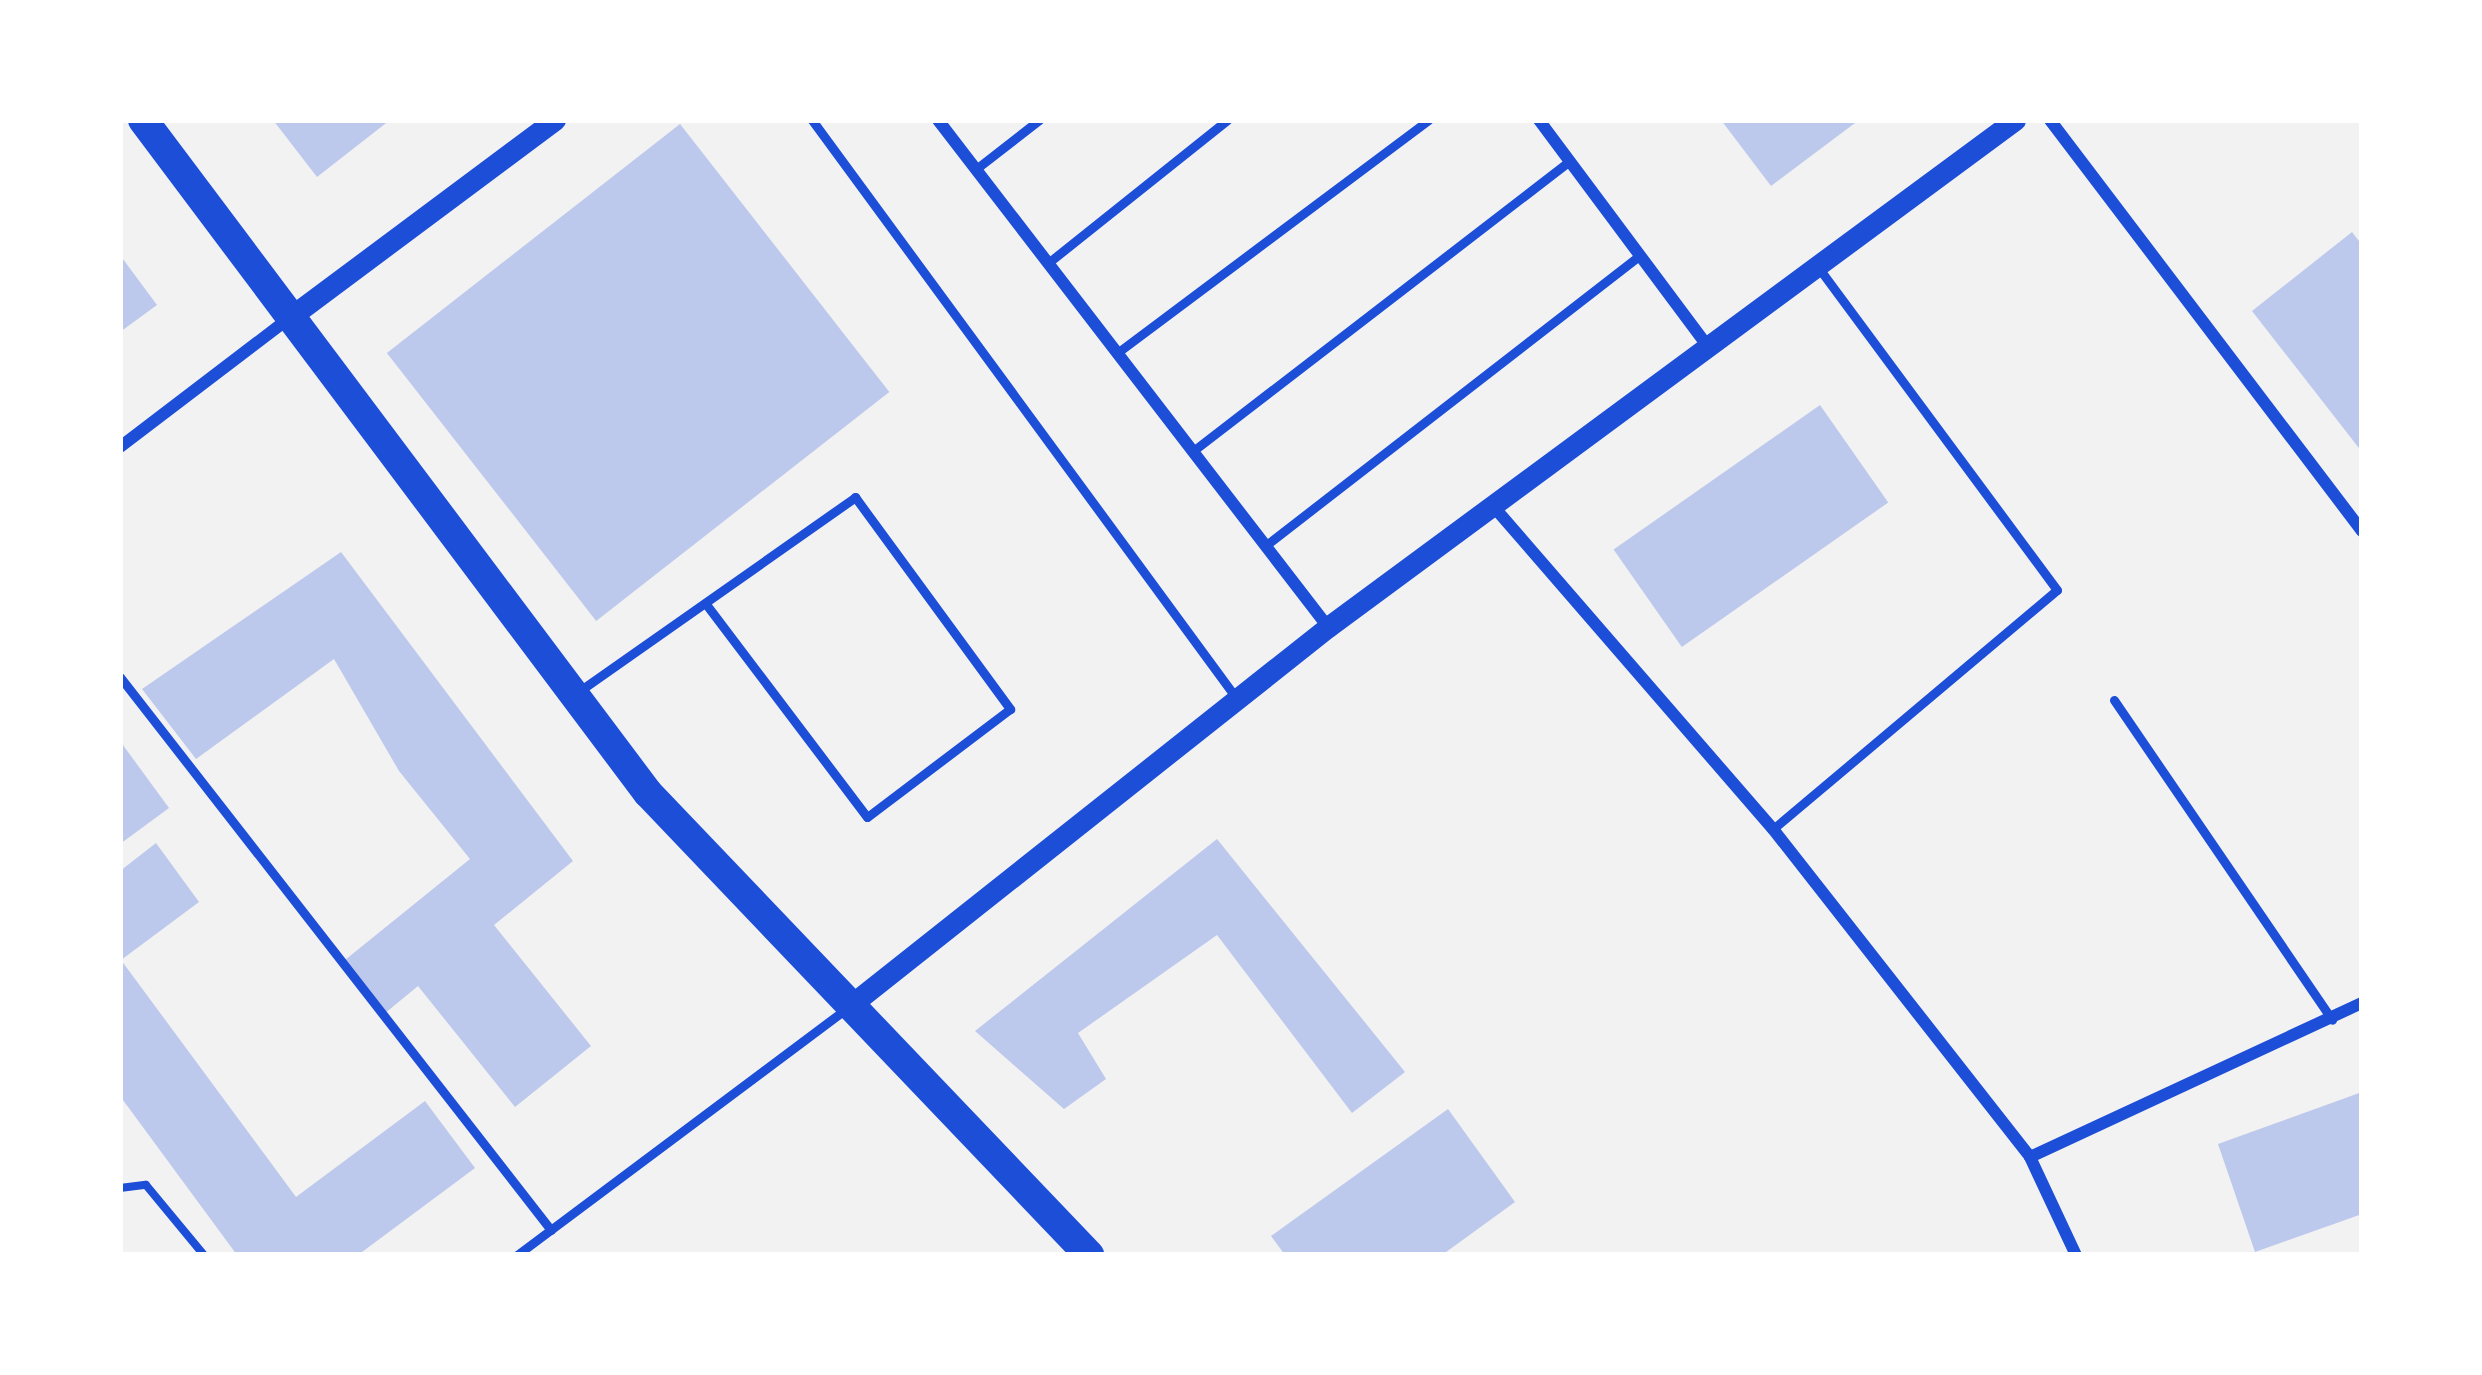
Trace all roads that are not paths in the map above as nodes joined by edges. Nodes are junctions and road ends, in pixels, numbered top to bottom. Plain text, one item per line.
1 (142, 120) edge
2 (555, 120) edge
3 (812, 120) edge
4 (938, 120) edge
5 (1039, 120) edge
6 (1227, 120) edge
7 (1430, 120) edge
8 (1539, 120) edge
9 (2015, 120) edge
10 (2050, 120) edge
11 (1570, 161) junction
12 (976, 169) junction
13 (1640, 255) junction
14 (1048, 263) junction
15 (1818, 267) junction
16 (290, 318) junction
17 (1709, 348) junction
18 (1117, 353) junction
19 (120, 447) edge
20 (1192, 451) junction
21 (1494, 507) junction
22 (2362, 531) edge
23 (1265, 546) junction
24 (705, 603) junction
25 (1328, 627) junction
26 (120, 677) edge
27 (574, 695) junction
28 (1238, 699) junction
29 (2114, 700) dead end
30 (1773, 829) junction
31 (2362, 1003) edge
32 (852, 1004) junction
33 (2332, 1020) junction
34 (2030, 1157) junction
35 (551, 1230) junction
36 (517, 1255) edge
37 (1089, 1255) edge
38 (2076, 1255) edge

1 - 16 main road
2 - 16 street
3 - 28 lane
4 - 12 street
5 - 12 lane
6 - 14 lane
7 - 18 lane
8 - 11 street
9 - 15 street
10 - 22 street
11 - 13 street
11 - 20 lane
12 - 14 street
13 - 17 street
13 - 23 lane
14 - 18 street
15 - 17 street
15 - 30 lane
16 - 19 street
16 - 27 main road
17 - 21 street
18 - 20 street
20 - 23 street
21 - 25 street
21 - 30 street
23 - 25 street
24 - 24 lane
24 - 27 lane
25 - 28 street
26 - 35 lane
27 - 32 main road
28 - 32 street
29 - 33 lane
30 - 34 street
31 - 33 street
32 - 35 lane
32 - 37 main road
33 - 34 street
34 - 38 street
35 - 36 lane

